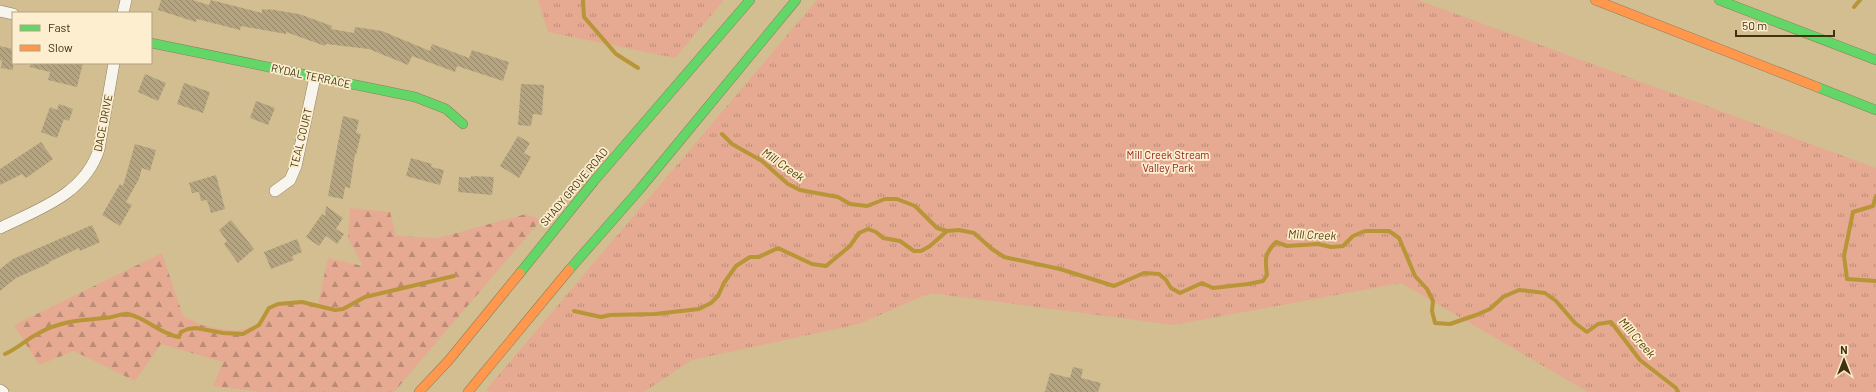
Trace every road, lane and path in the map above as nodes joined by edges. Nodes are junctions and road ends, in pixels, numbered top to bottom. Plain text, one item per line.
1 (126, 0) edge
2 (750, 0) edge
3 (796, 0) edge
4 (1595, 0) edge
5 (1719, 0) edge
6 (0, 11) edge
7 (123, 12) edge
8 (12, 14) edge
9 (152, 43) edge
10 (1876, 60) edge
11 (114, 64) edge
12 (315, 77) junction
13 (1876, 110) edge
14 (463, 124) dead end
15 (276, 191) dead end
16 (0, 228) edge
17 (0, 390) edge
18 (3, 392) edge
19 (419, 392) edge
20 (468, 392) edge

1 - 7 street
2 - 19 main road, SHADY GROVE ROAD
3 - 20 main road
4 - 13 main road
5 - 10 main road
6 - 8 street
9 - 12 main road, RYDAL TERRACE
11 - 16 street, DACE DRIVE
12 - 14 main road, RYDAL TERRACE
12 - 15 street, TEAL COURT
17 - 18 street

